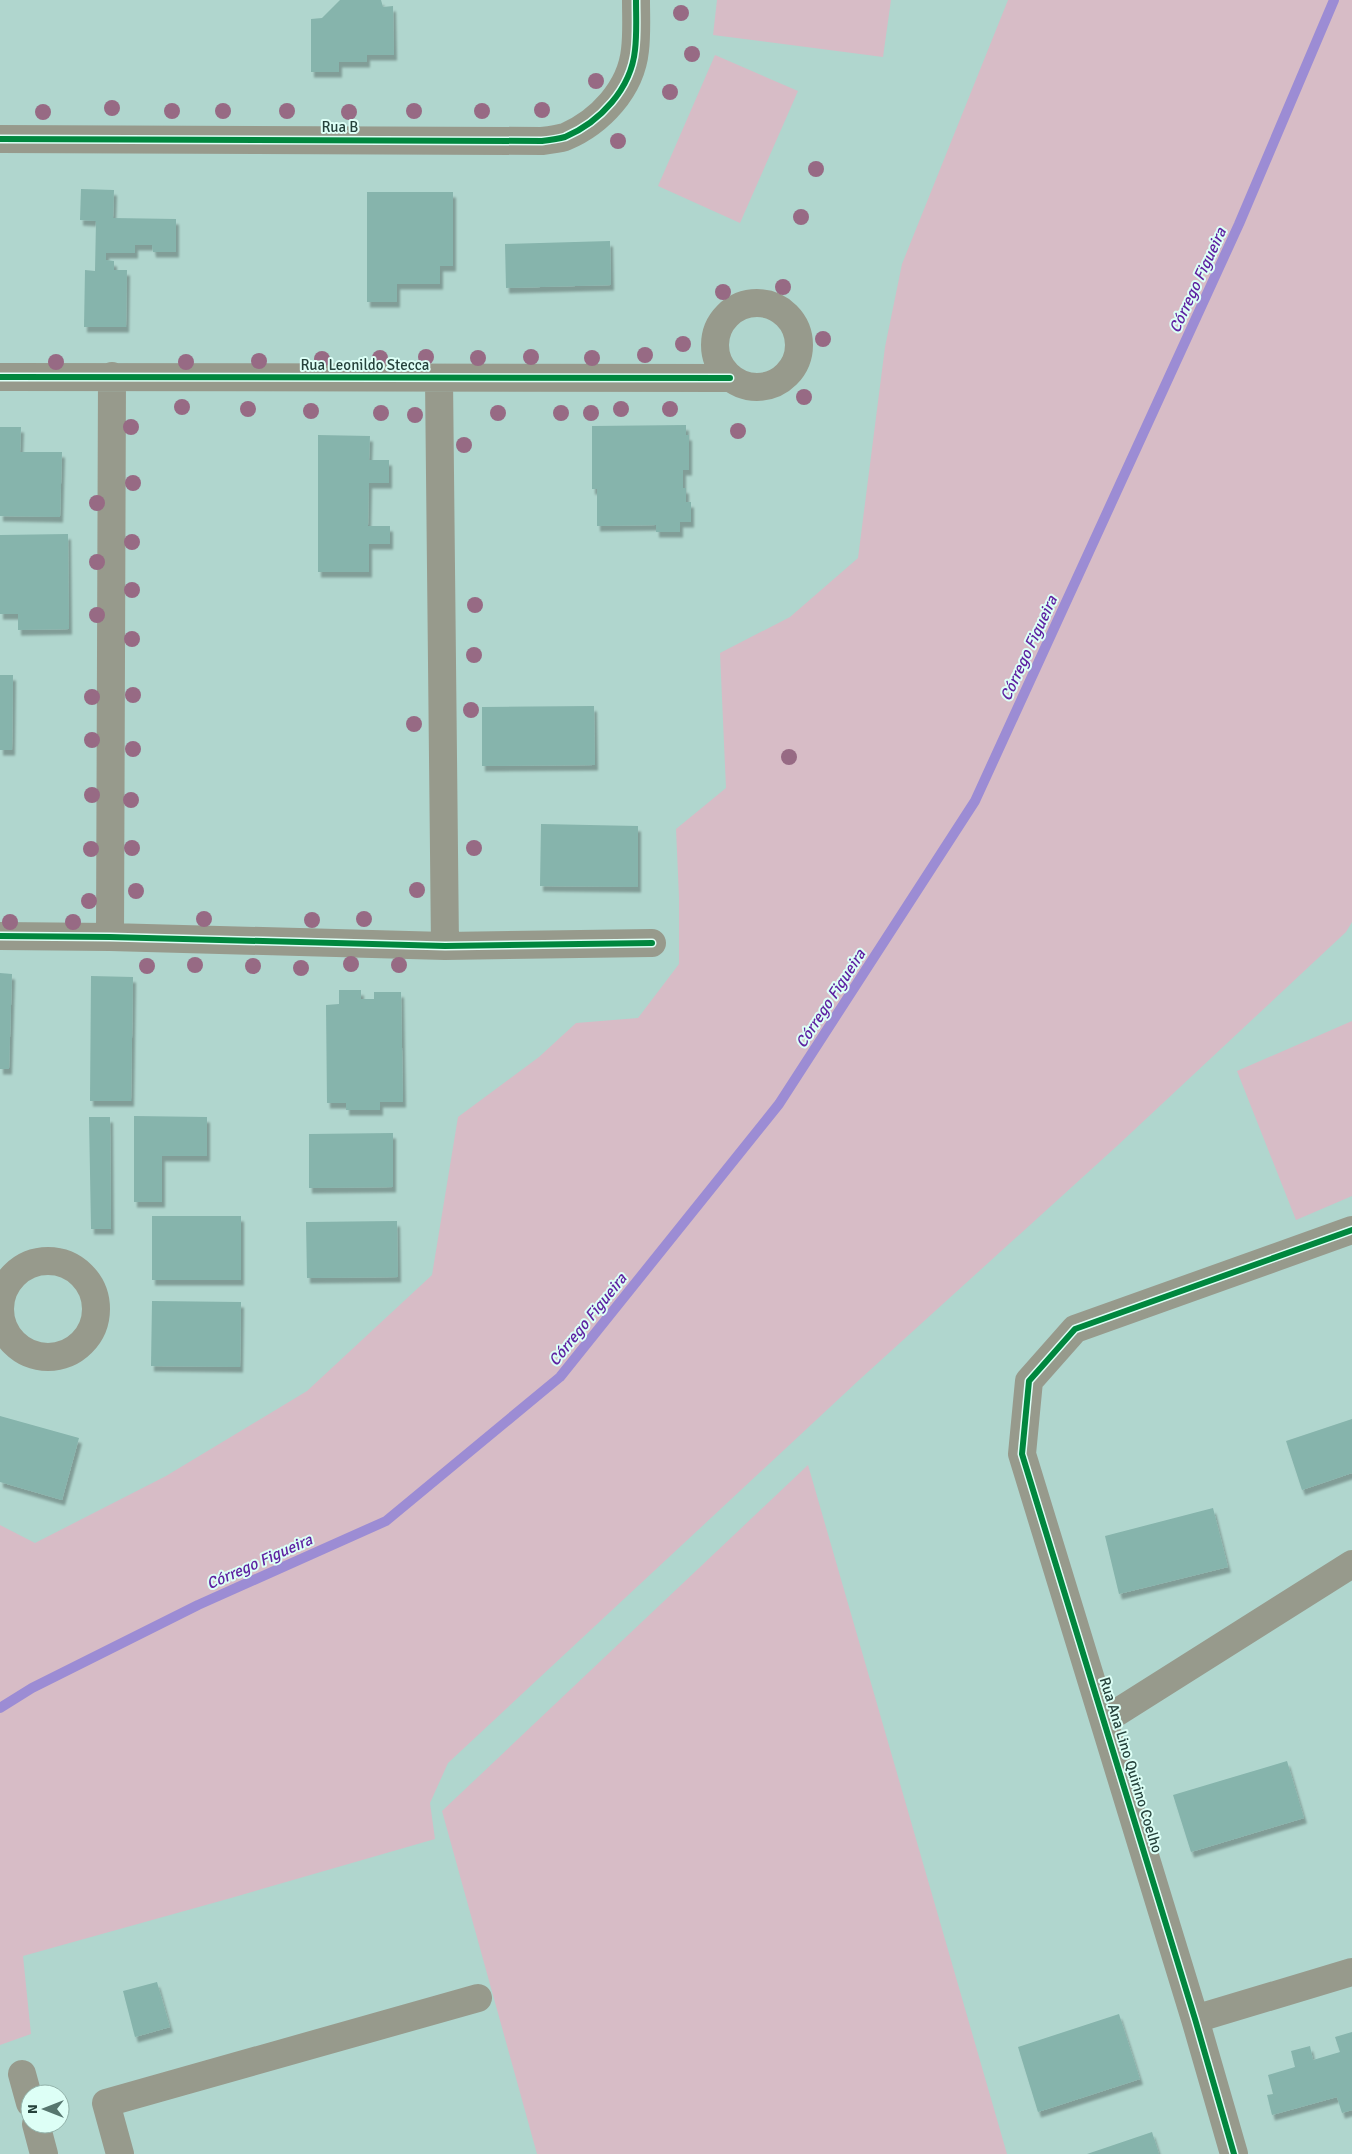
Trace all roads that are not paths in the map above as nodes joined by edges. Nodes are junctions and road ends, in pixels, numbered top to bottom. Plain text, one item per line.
1 (636, 0) edge
2 (0, 139) edge
3 (715, 341) junction
4 (0, 376) edge
5 (112, 376) junction
6 (439, 378) junction
7 (664, 378) junction
8 (730, 378) junction
9 (0, 936) edge
10 (110, 937) junction
11 (652, 943) dead end
12 (445, 946) junction
13 (1352, 1230) edge
14 (1352, 1564) edge
15 (1105, 1720) junction
16 (1352, 1972) edge
17 (478, 1998) dead end
18 (1195, 2018) junction
19 (22, 2074) dead end
20 (25, 2084) edge
21 (39, 2134) edge
22 (44, 2154) edge
23 (120, 2154) edge
24 (1234, 2154) edge

1 - 2 street, Rua B
3 - 7 street
3 - 8 street
3 - 8 street
4 - 5 street, Rua Leonildo Stecca
5 - 6 street, Rua Leonildo Stecca
5 - 10 street
6 - 7 street, Rua Leonildo Stecca
6 - 12 street
7 - 8 street, Rua Leonildo Stecca
9 - 10 street
10 - 12 street
11 - 12 street
13 - 15 street, Rua Ana Lino Quirino Coelho
14 - 15 street
15 - 18 street, Rua Ana Lino Quirino Coelho
16 - 18 street
17 - 23 street
18 - 24 street, Rua Ana Lino Quirino Coelho
19 - 20 street
21 - 22 street

